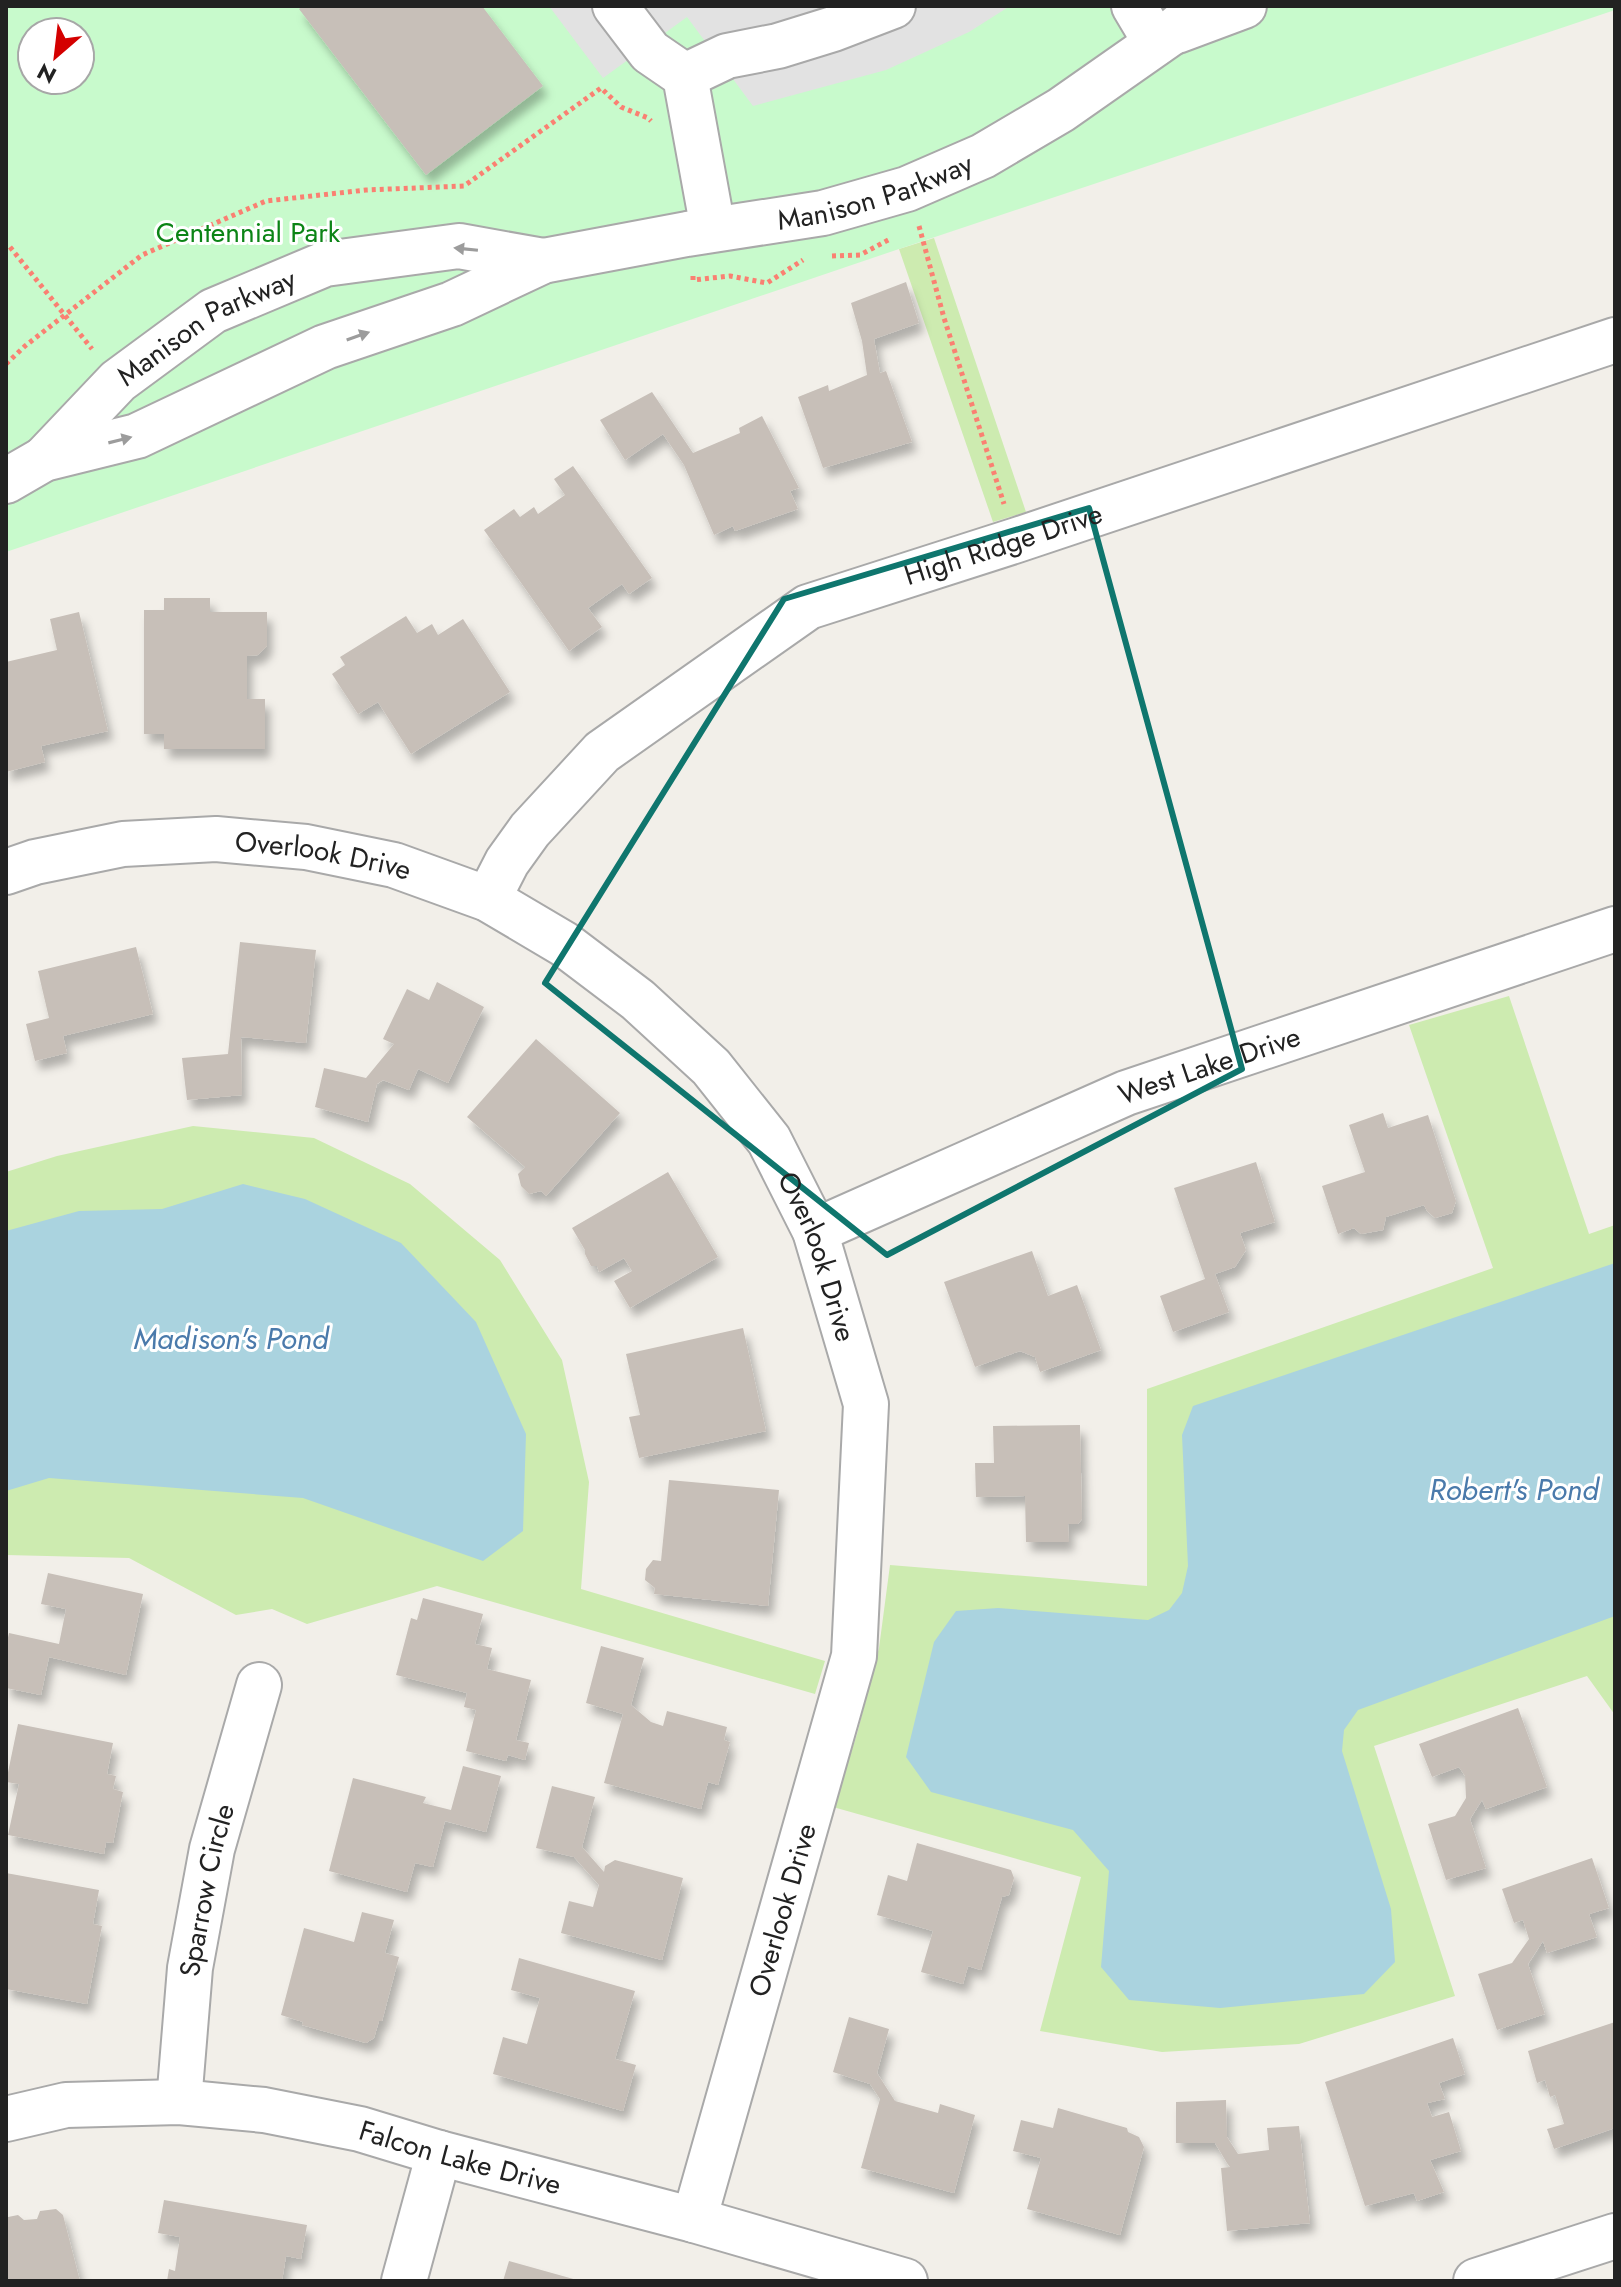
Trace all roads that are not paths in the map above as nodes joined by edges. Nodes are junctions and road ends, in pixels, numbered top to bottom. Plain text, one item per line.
1 (615, 6) edge
2 (893, 6) edge
3 (1134, 6) edge
4 (1244, 6) edge
5 (1177, 27) edge
6 (685, 76) junction
7 (700, 232) junction
8 (543, 261) junction
9 (1615, 340) edge
10 (44, 459) junction
11 (6, 481) edge
12 (6, 872) edge
13 (488, 899) junction
14 (1615, 929) edge
15 (815, 1231) junction
16 (259, 1685) dead end
17 (179, 2102) junction
18 (6, 2119) edge
19 (439, 2153) junction
20 (694, 2220) junction
21 (1615, 2236) edge
22 (404, 2281) edge
23 (905, 2281) edge
24 (1476, 2281) edge

1 - 6 street
2 - 6 street
3 - 5 street
4 - 5 street, Manison Parkway
5 - 7 street, Manison Parkway
6 - 7 street
7 - 8 street, Manison Parkway
10 -> 8 street, Manison Parkway
8 -> 10 street, Manison Parkway
9 - 13 street, High Ridge Drive
10 - 11 street, Manison Parkway
12 - 13 street, Overlook Drive
13 - 15 street, Overlook Drive
14 - 15 street, West Lake Drive
15 - 20 street, Overlook Drive
16 - 17 street, Sparrow Circle
17 - 18 street, Falcon Lake Drive
17 - 19 street, Falcon Lake Drive
19 - 20 street, Falcon Lake Drive
19 - 22 street
20 - 23 street, Falcon Lake Drive
21 - 24 street

